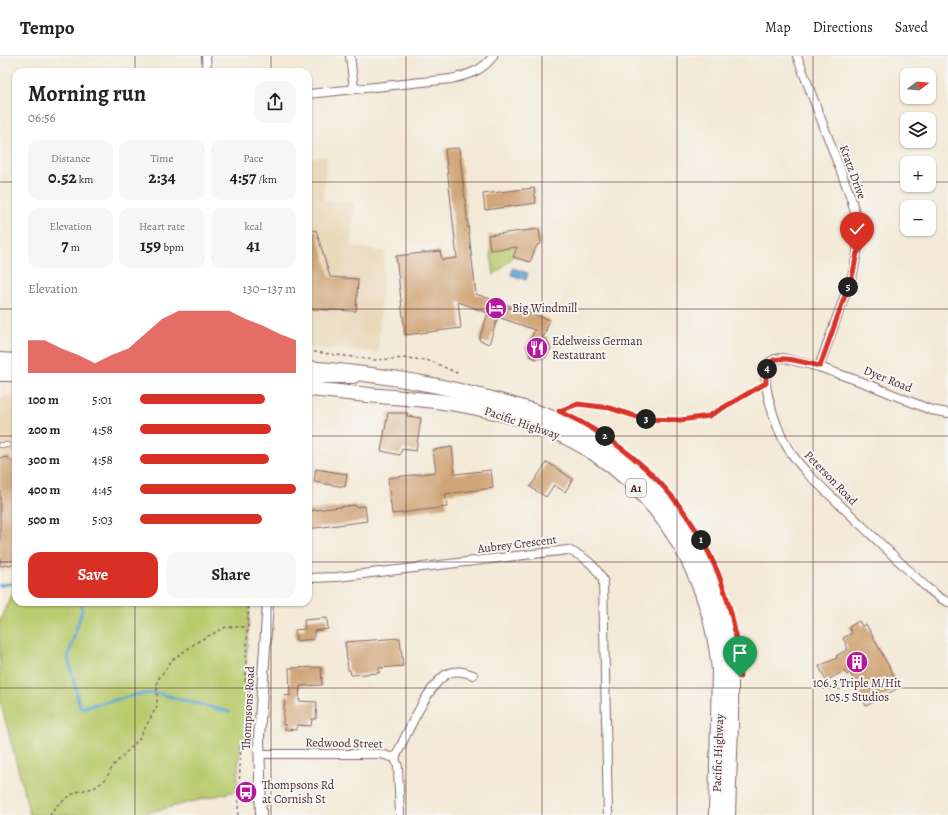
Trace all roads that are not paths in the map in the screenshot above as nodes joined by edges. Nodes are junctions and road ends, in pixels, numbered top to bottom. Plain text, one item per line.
1 (206, 56) edge
2 (350, 56) edge
3 (493, 56) edge
4 (797, 56) edge
5 (207, 68) edge
6 (354, 88) junction
7 (312, 93) edge
8 (0, 360) edge
9 (12, 361) edge
10 (820, 366) junction
11 (312, 368) edge
12 (0, 374) edge
13 (12, 374) edge
14 (380, 376) junction
15 (312, 380) edge
16 (312, 389) edge
17 (948, 413) edge
18 (8, 445) dead end
19 (0, 446) edge
20 (312, 578) edge
21 (948, 602) edge
22 (268, 606) edge
23 (473, 675) dead end
24 (259, 754) junction
25 (395, 758) junction
26 (261, 815) edge
27 (400, 815) edge
28 (608, 815) edge
29 (716, 815) edge
30 (728, 815) edge

1 - 5 street
2 - 6 street
3 - 6 street
4 - 10 street, Kratz Drive
6 - 7 street
8 - 9 highway
10 - 17 street, Dyer Road
10 - 21 street, Peterson Road
11 - 14 highway, Pacific Highway / A1
12 - 13 highway
14 - 15 street, Pacific Highway
14 - 30 highway, Pacific Highway / A1
16 - 29 highway, Pacific Highway / A1
18 - 19 lane
20 - 28 street, Aubrey Crescent
22 - 24 street, Thompsons Road
23 - 25 street
24 - 25 street, Redwood Street
24 - 26 street, Thompsons Road
25 - 27 street, Redwood Street

